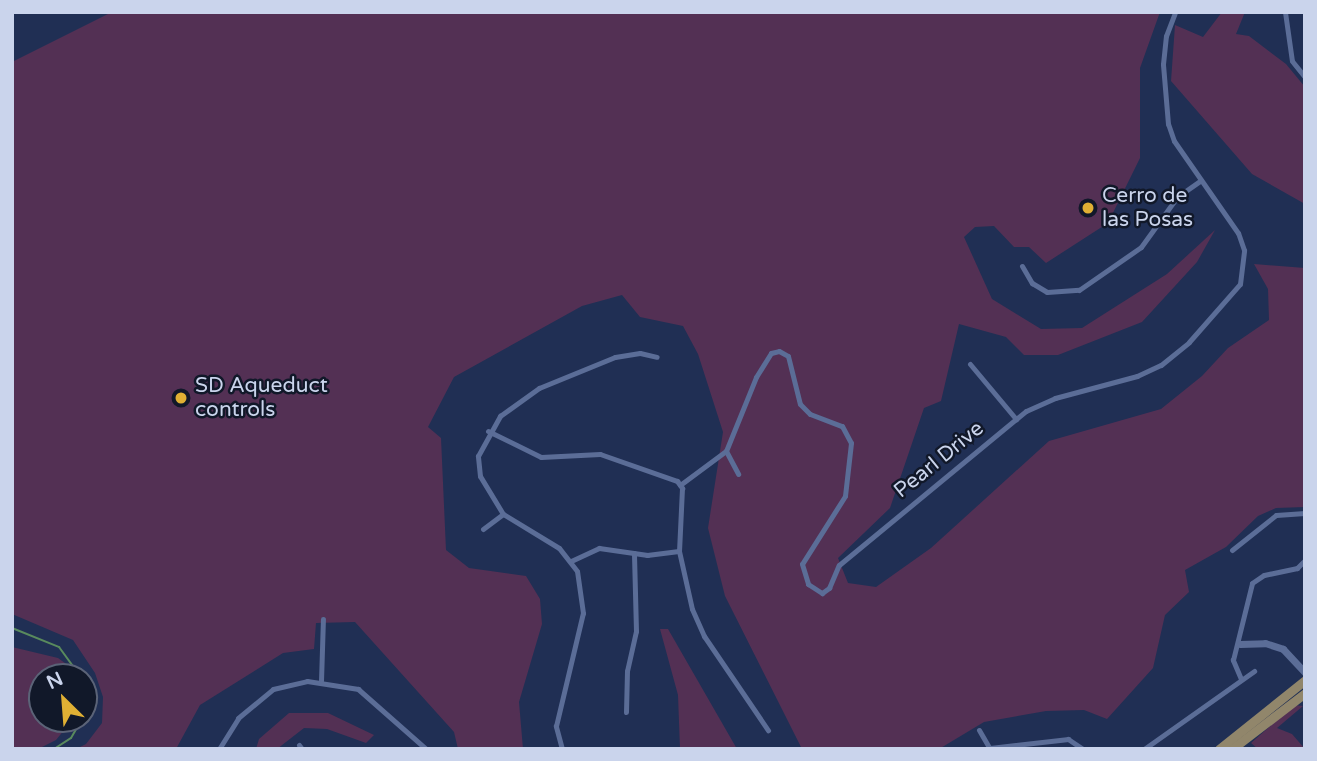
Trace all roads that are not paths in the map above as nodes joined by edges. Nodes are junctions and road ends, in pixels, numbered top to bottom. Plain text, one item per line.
1 (1175, 12) edge
2 (1285, 12) edge
3 (1305, 77) edge
4 (1201, 180) junction
5 (1022, 266) dead end
6 (657, 357) dead end
7 (970, 364) dead end
8 (1016, 419) junction
9 (488, 431) junction
10 (726, 451) junction
11 (738, 474) dead end
12 (680, 485) junction
13 (1305, 513) edge
14 (503, 514) junction
15 (482, 529) dead end
16 (1232, 550) dead end
17 (679, 551) junction
18 (634, 553) junction
19 (1305, 560) edge
20 (571, 561) junction
21 (323, 620) dead end
22 (1240, 644) junction
23 (1254, 671) dead end
24 (1305, 673) edge
25 (1241, 679) junction
26 (1305, 680) edge
27 (321, 681) junction
28 (1305, 693) edge
29 (626, 712) dead end
30 (768, 730) dead end
31 (979, 730) dead end
32 (1072, 740) junction
33 (219, 749) edge
34 (426, 749) edge
35 (562, 749) edge
36 (990, 749) edge
37 (1068, 749) edge
38 (1083, 749) edge
39 (1144, 749) edge
40 (1219, 749) edge
41 (1232, 749) edge

1 - 4 street, Pearl Drive
2 - 3 street
4 - 5 street
4 - 8 street, Pearl Drive
6 - 9 street
7 - 8 street
8 - 10 street, Pearl Drive
9 - 12 street
9 - 14 street
10 - 11 street
10 - 12 street
12 - 17 street
13 - 16 street
14 - 15 street
14 - 20 street
17 - 18 street
17 - 30 street
18 - 20 street
18 - 29 street
19 - 22 street
20 - 35 street
21 - 27 street
22 - 24 street
22 - 25 street
23 - 25 street
25 - 39 street
26 - 40 main road
27 - 33 street
27 - 34 street
28 - 41 main road
31 - 36 street
32 - 36 street
32 - 37 street
32 - 38 street

